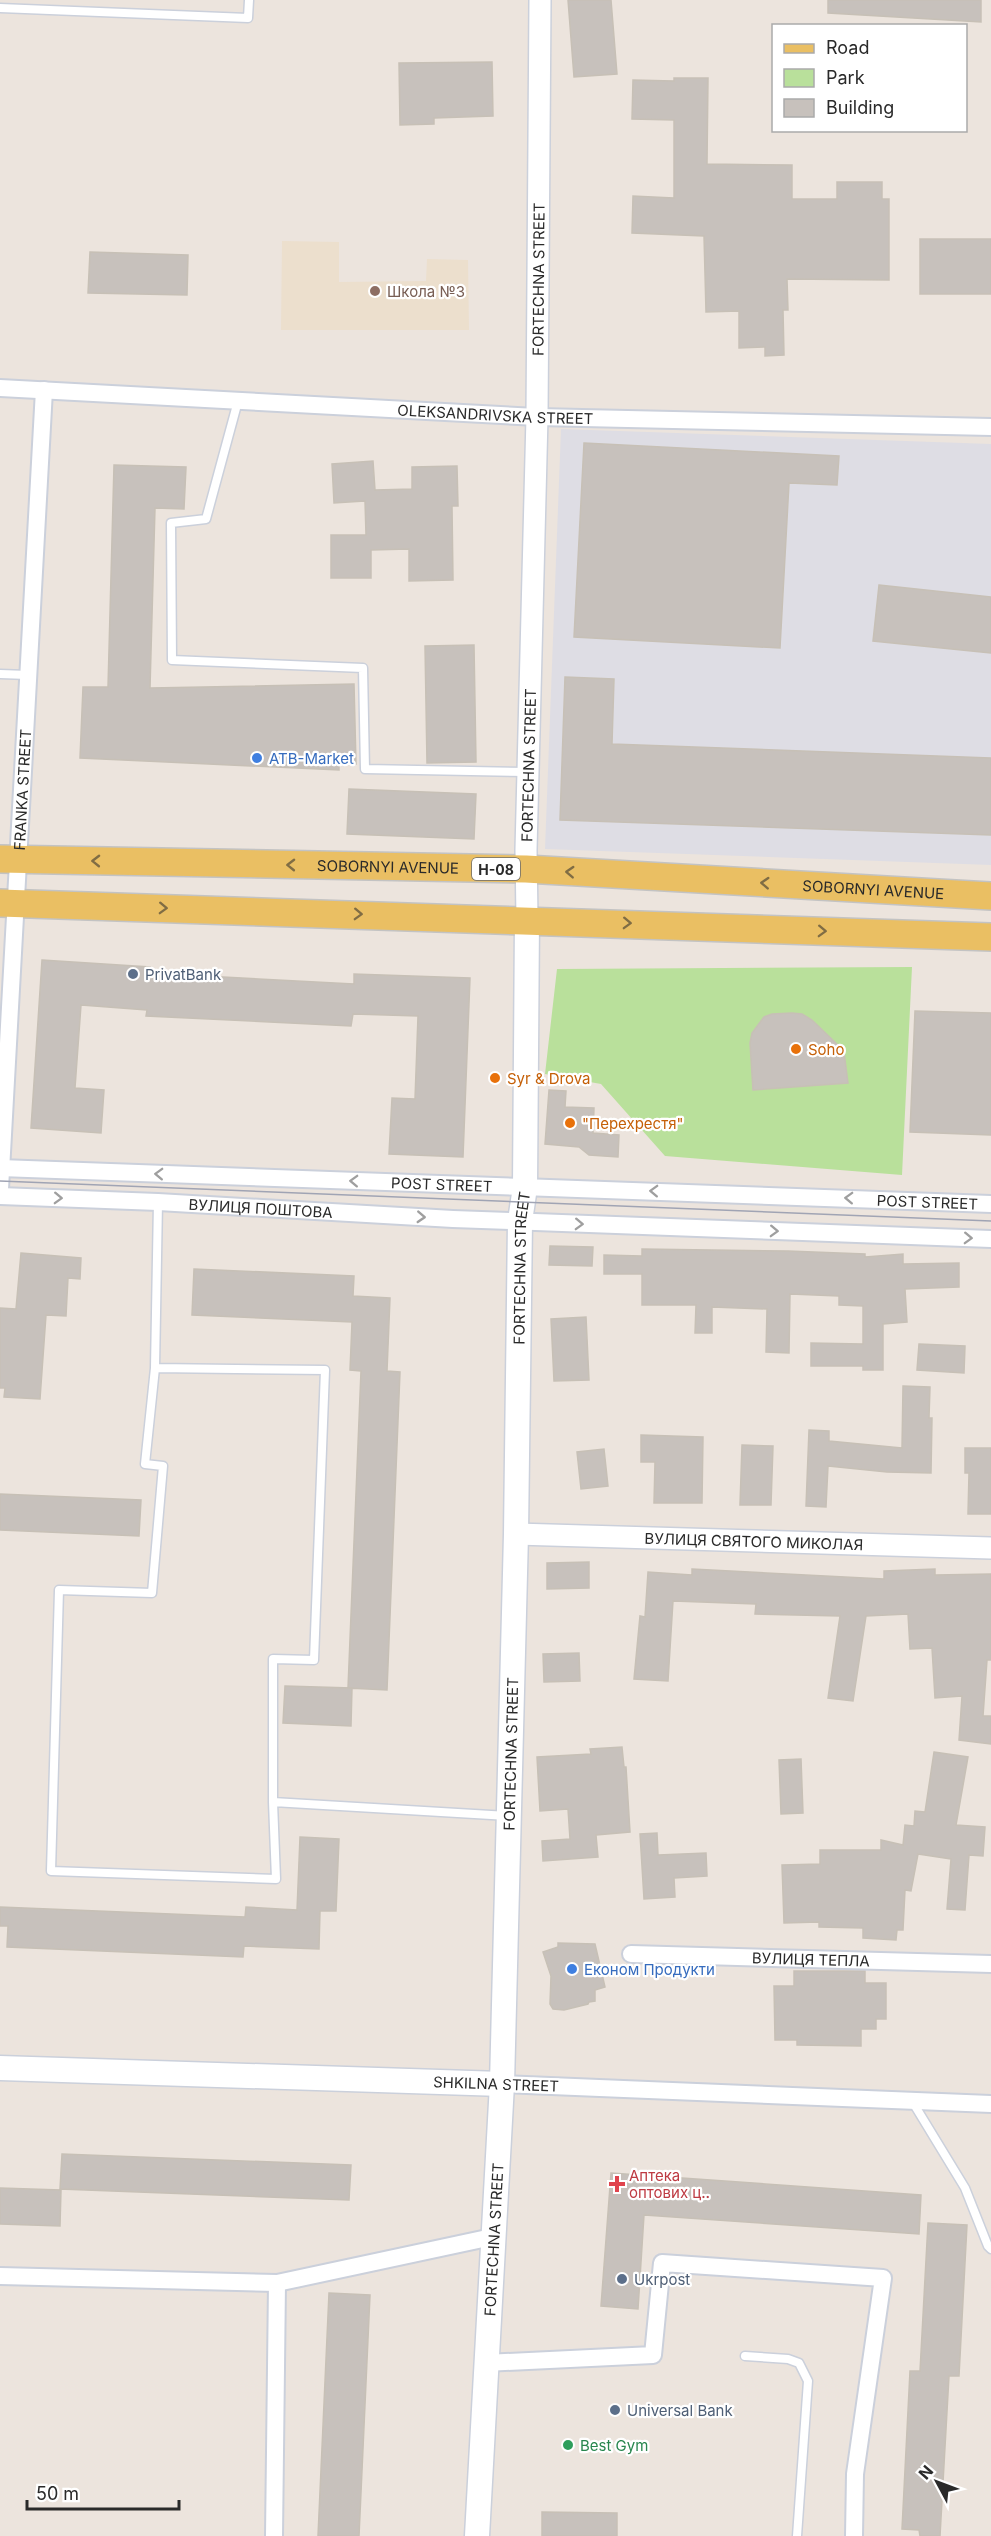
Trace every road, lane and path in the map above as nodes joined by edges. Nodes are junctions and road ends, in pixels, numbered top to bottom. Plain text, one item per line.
1 (249, 0) edge
2 (540, 0) edge
3 (0, 8) edge
4 (0, 388) edge
5 (44, 390) junction
6 (238, 400) junction
7 (537, 417) junction
8 (991, 427) edge
9 (0, 674) edge
10 (28, 675) junction
11 (528, 772) junction
12 (9, 859) edge
13 (526, 869) junction
14 (991, 896) edge
15 (8, 903) edge
16 (526, 919) junction
17 (991, 937) edge
18 (0, 1168) edge
19 (525, 1187) junction
20 (0, 1189) edge
21 (0, 1196) edge
22 (158, 1202) junction
23 (991, 1204) edge
24 (520, 1221) junction
25 (991, 1239) edge
26 (155, 1368) junction
27 (516, 1534) junction
28 (991, 1548) edge
29 (273, 1802) junction
30 (509, 1816) junction
31 (631, 1954) dead end
32 (991, 1964) edge
33 (0, 2068) edge
34 (502, 2084) junction
35 (912, 2101) junction
36 (991, 2104) edge
37 (492, 2237) junction
38 (991, 2249) edge
39 (0, 2276) edge
40 (277, 2283) junction
41 (745, 2356) dead end
42 (485, 2363) junction
43 (274, 2536) edge
44 (477, 2536) edge
45 (797, 2536) edge
46 (854, 2536) edge

1 - 3 lane
2 - 7 street, FORTECHNA STREET
4 - 5 street, OLEKSANDRIVSKA STREET
5 - 6 street, OLEKSANDRIVSKA STREET
5 - 10 street, FRANKA STREET
6 - 7 street, OLEKSANDRIVSKA STREET
6 - 11 lane
7 - 8 street, OLEKSANDRIVSKA STREET
7 - 11 street, FORTECHNA STREET
9 - 10 lane
10 - 12 street, FRANKA STREET
11 - 13 street, FORTECHNA STREET
13 -> 12 main road, SOBORNYI AVENUE / Н-08
12 - 15 street, FRANKA STREET
14 -> 13 main road, SOBORNYI AVENUE / Н-08
13 - 16 street, FORTECHNA STREET
15 -> 16 main road
15 - 18 street, FRANKA STREET
16 -> 17 main road
16 - 19 main road, FORTECHNA STREET
19 -> 18 street, POST STREET
18 - 20 street, FRANKA STREET
23 -> 19 street, POST STREET
19 - 24 main road, FORTECHNA STREET
21 -> 22 street, ВУЛИЦЯ ПОШТОВА
22 -> 24 street, ВУЛИЦЯ ПОШТОВА
22 - 26 lane
24 -> 25 street
24 - 27 main road, FORTECHNA STREET
26 - 29 lane
26 - 29 lane
27 - 28 street, ВУЛИЦЯ СВЯТОГО МИКОЛАЯ
27 - 30 main road, FORTECHNA STREET
29 - 30 lane
30 - 34 main road, FORTECHNA STREET
31 - 32 street, ВУЛИЦЯ ТЕПЛА
33 - 34 main road, SHKILNA STREET
34 - 35 street, SHKILNA STREET
34 - 37 main road, FORTECHNA STREET
35 - 36 street, SHKILNA STREET
35 - 38 lane
37 - 40 street
37 - 42 main road, FORTECHNA STREET
39 - 40 street
40 - 43 street
41 - 45 lane
42 - 44 main road, FORTECHNA STREET
42 - 46 street

